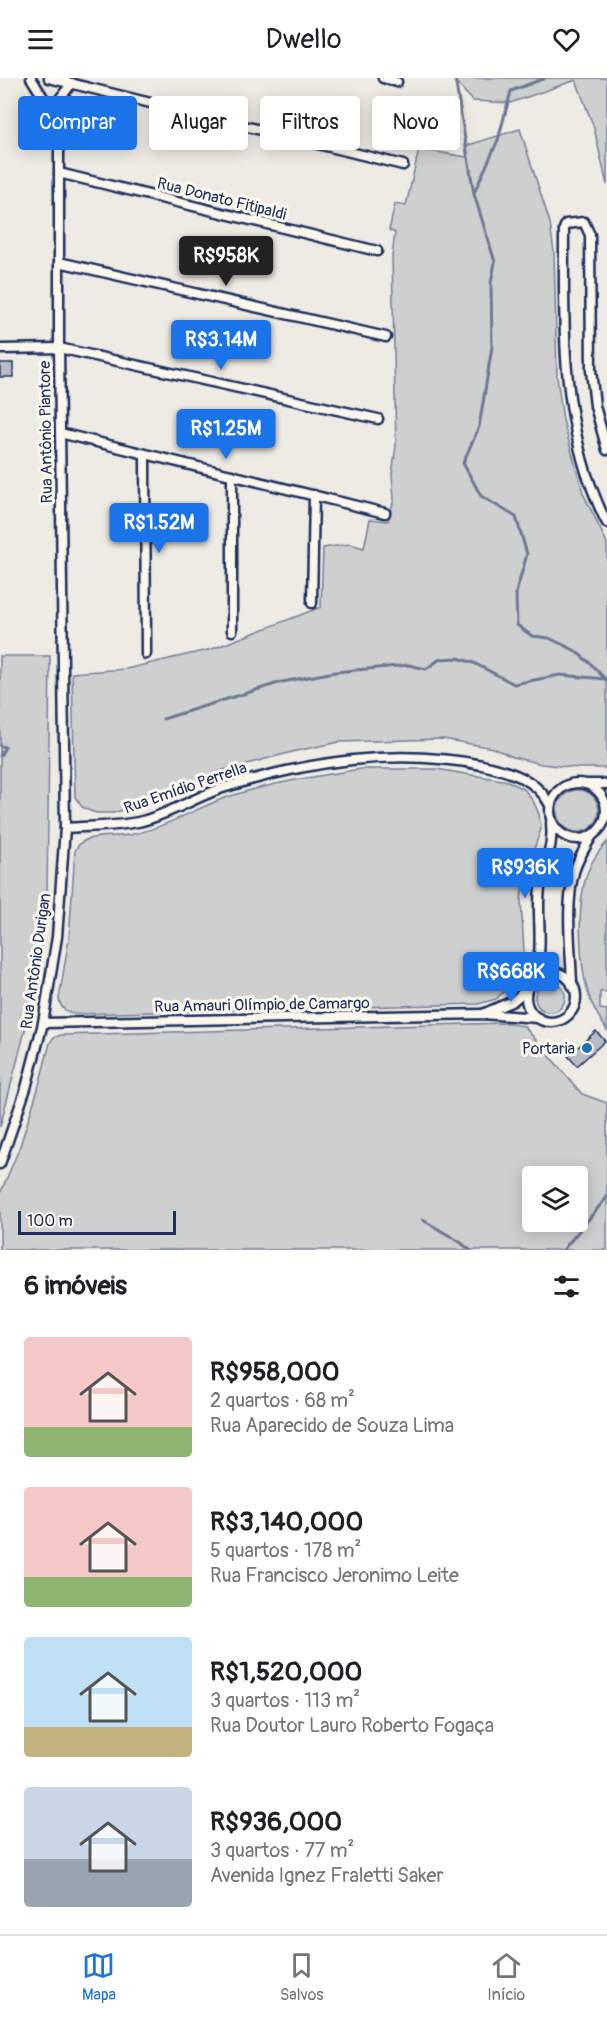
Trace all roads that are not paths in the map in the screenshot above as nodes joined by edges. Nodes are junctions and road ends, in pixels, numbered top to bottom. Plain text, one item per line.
1 (31, 78) edge
2 (49, 78) edge
3 (383, 78) edge
4 (397, 82) dead end
5 (72, 83) junction
6 (42, 96) edge
7 (62, 96) edge
8 (59, 150) edge
9 (403, 165) dead end
10 (59, 173) junction
11 (377, 251) dead end
12 (59, 262) junction
13 (386, 337) dead end
14 (59, 348) junction
15 (0, 349) edge
16 (378, 418) dead end
17 (60, 433) junction
18 (607, 450) edge
19 (145, 454) junction
20 (232, 475) junction
21 (314, 495) junction
22 (385, 513) dead end
23 (607, 523) edge
24 (312, 603) dead end
25 (232, 632) dead end
26 (146, 654) dead end
27 (607, 783) edge
28 (582, 784) junction
29 (65, 792) joint
30 (550, 805) junction
31 (551, 819) junction
32 (607, 824) edge
33 (65, 828) junction
34 (595, 832) junction
35 (573, 985) junction
36 (529, 986) junction
37 (482, 1014) junction
38 (538, 1018) junction
39 (43, 1023) junction
40 (0, 1164) edge

1 - 6 street, Rua Antônio Piantore
2 - 5 street
3 - 4 street
5 - 7 street
5 - 9 street
8 - 10 street, Rua Antônio Piantore
10 - 11 street, Rua Donato Fitipaldi
10 - 12 street, Rua Antônio Piantore
12 - 13 street
12 - 14 street, Rua Antônio Piantore
14 - 15 street
14 - 16 street
14 - 17 street, Rua Antônio Piantore
17 - 19 street
17 - 29 street, Rua Antônio Piantore
18 - 23 street
19 - 20 street
19 - 26 street
20 - 21 street
20 - 25 street
21 - 22 street
21 - 24 street
27 - 28 street
28 - 30 street
28 - 34 street
29 - 33 street, Rua Antônio Durigan
30 - 31 street
30 - 33 street, Rua Emídio Perrella
31 - 34 street
31 - 36 street
32 - 34 street
33 - 39 street, Rua Antônio Durigan
34 - 35 street
35 - 36 street
35 - 38 street
36 - 37 street, Rua Amauri Olímpio de Camargo
36 - 38 street
37 - 38 street, Rua Amauri Olímpio de Camargo
37 - 39 street, Rua Amauri Olímpio de Camargo
39 - 40 street, Rua Antônio Durigan

